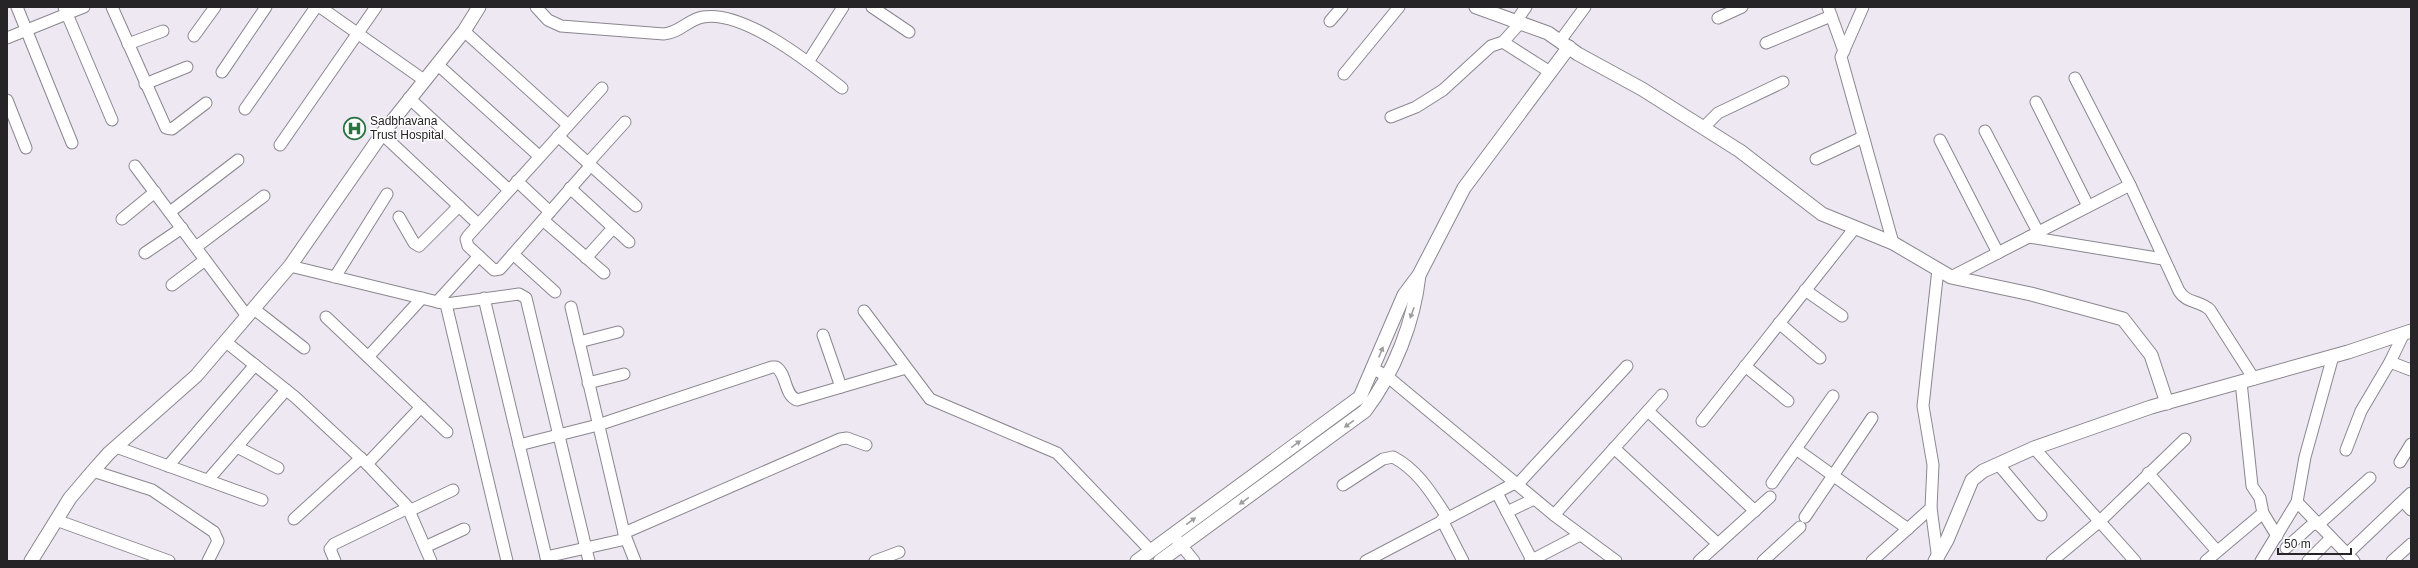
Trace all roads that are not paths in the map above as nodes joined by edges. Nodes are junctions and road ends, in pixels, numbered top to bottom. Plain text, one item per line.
1 (17, 7) edge
2 (84, 7) edge
3 (112, 7) edge
4 (215, 7) edge
5 (266, 7) edge
6 (316, 7) edge
7 (320, 7) edge
8 (376, 7) edge
9 (479, 7) edge
10 (536, 7) edge
11 (843, 7) edge
12 (872, 7) edge
13 (1342, 7) edge
14 (1399, 7) edge
15 (1476, 7) edge
16 (1526, 7) edge
17 (1585, 7) edge
18 (1742, 7) edge
19 (1862, 7) edge
20 (66, 10) edge
21 (1830, 12) edge
22 (1718, 18) dead end
23 (1330, 21) dead end
24 (1519, 21) junction
25 (27, 30) junction
26 (163, 31) dead end
27 (464, 31) junction
28 (909, 32) dead end
29 (358, 33) junction
30 (194, 36) dead end
31 (7, 38) edge
32 (1503, 42) junction
33 (1766, 43) dead end
34 (128, 44) junction
35 (1564, 44) junction
36 (1844, 51) junction
37 (808, 62) junction
38 (437, 64) junction
39 (187, 67) dead end
40 (222, 72) dead end
41 (1550, 72) junction
42 (1344, 74) dead end
43 (2074, 78) dead end
44 (424, 80) junction
45 (1783, 82) dead end
46 (145, 84) junction
47 (602, 88) dead end
48 (842, 88) dead end
49 (409, 98) junction
50 (7, 100) edge
51 (2036, 102) dead end
52 (206, 103) dead end
53 (245, 109) dead end
54 (1392, 117) dead end
55 (112, 120) dead end
56 (625, 122) dead end
57 (568, 125) junction
58 (1702, 128) junction
59 (1985, 131) dead end
60 (382, 134) junction
61 (558, 136) junction
62 (1863, 137) junction
63 (1940, 140) dead end
64 (72, 143) dead end
65 (280, 145) dead end
66 (26, 148) dead end
67 (539, 156) junction
68 (1816, 159) dead end
69 (238, 160) dead end
70 (589, 164) junction
71 (135, 166) dead end
72 (517, 180) junction
73 (2130, 185) junction
74 (570, 188) junction
75 (508, 190) junction
76 (155, 192) junction
77 (387, 194) dead end
78 (264, 196) dead end
79 (459, 206) junction
80 (636, 206) dead end
81 (2088, 206) junction
82 (170, 212) junction
83 (546, 216) junction
84 (399, 217) dead end
85 (122, 219) dead end
86 (478, 224) junction
87 (182, 228) junction
88 (613, 228) junction
89 (1854, 229) junction
90 (2034, 234) junction
91 (629, 242) dead end
92 (1893, 243) junction
93 (196, 248) junction
94 (145, 253) dead end
95 (1998, 253) junction
96 (513, 254) junction
97 (479, 256) junction
98 (586, 258) junction
99 (2163, 259) junction
100 (205, 260) junction
101 (290, 266) junction
102 (1938, 269) junction
103 (604, 273) dead end
104 (1420, 275) junction
105 (335, 277) junction
106 (1951, 277) junction
107 (172, 286) dead end
108 (1805, 290) junction
109 (555, 292) dead end
110 (422, 298) junction
111 (484, 298) junction
112 (442, 303) junction
113 (571, 307) dead end
114 (864, 311) dead end
115 (251, 313) junction
116 (1842, 316) dead end
117 (326, 317) dead end
118 (1779, 324) junction
119 (618, 332) dead end
120 (2407, 332) edge
121 (823, 335) dead end
122 (226, 342) junction
123 (579, 342) junction
124 (304, 348) dead end
125 (368, 356) junction
126 (2333, 356) junction
127 (1820, 358) dead end
128 (2390, 362) junction
129 (255, 365) junction
130 (1627, 366) dead end
131 (1745, 366) junction
132 (906, 368) junction
133 (1374, 369) junction
134 (2411, 370) edge
135 (624, 374) dead end
136 (1388, 377) junction
137 (2254, 379) junction
138 (2241, 382) junction
139 (588, 383) junction
140 (842, 387) junction
141 (286, 390) junction
142 (1662, 396) dead end
143 (1833, 396) dead end
144 (1788, 401) dead end
145 (2167, 403) junction
146 (421, 407) junction
147 (1648, 411) junction
148 (1872, 418) dead end
149 (1702, 421) dead end
150 (598, 425) junction
151 (447, 432) dead end
152 (559, 434) junction
153 (2185, 439) dead end
154 (519, 444) junction
155 (2411, 444) edge
156 (866, 445) dead end
157 (116, 447) junction
158 (236, 448) junction
159 (1614, 448) junction
160 (2034, 448) junction
161 (1796, 449) junction
162 (2346, 450) dead end
163 (364, 461) junction
164 (2400, 462) dead end
165 (1999, 465) junction
166 (168, 466) junction
167 (278, 468) dead end
168 (93, 471) junction
169 (2148, 473) junction
170 (1833, 475) junction
171 (2370, 478) dead end
172 (208, 480) junction
173 (1772, 483) dead end
174 (1516, 484) junction
175 (1344, 485) dead end
176 (453, 490) dead end
177 (1497, 492) junction
178 (1770, 497) dead end
179 (1534, 499) junction
180 (262, 500) dead end
181 (2297, 502) junction
182 (2409, 502) edge
183 (1931, 508) junction
184 (408, 510) junction
185 (1755, 511) junction
186 (1507, 512) junction
187 (2263, 513) junction
188 (1554, 515) junction
189 (2041, 515) dead end
190 (294, 519) dead end
191 (1445, 519) junction
192 (56, 520) junction
193 (2100, 521) junction
194 (2316, 523) junction
195 (1908, 528) junction
196 (464, 529) dead end
197 (1172, 535) junction
198 (625, 536) junction
199 (1580, 536) junction
200 (2277, 536) junction
201 (2330, 538) junction
202 (1718, 544) junction
203 (2411, 544) edge
204 (1182, 546) junction
205 (425, 547) junction
206 (586, 548) junction
207 (2286, 548) dead end
208 (1151, 551) junction
209 (2217, 551) junction
210 (145, 552) junction
211 (899, 552) dead end
212 (2350, 557) edge
213 (547, 559) edge
214 (1531, 560) edge
215 (1875, 560) edge
216 (1937, 560) edge
217 (31, 561) edge
218 (138, 561) edge
219 (169, 561) edge
220 (208, 561) edge
221 (335, 561) edge
222 (431, 561) edge
223 (507, 561) edge
224 (589, 561) edge
225 (635, 561) edge
226 (876, 561) edge
227 (1137, 561) edge
228 (1160, 561) edge
229 (1194, 561) edge
230 (1366, 561) edge
231 (1463, 561) edge
232 (1616, 561) edge
233 (1699, 561) edge
234 (1763, 561) edge
235 (2052, 561) edge
236 (2135, 561) edge
237 (2206, 561) edge
238 (2261, 561) edge
239 (2308, 561) edge
240 (2392, 561) edge

1 - 25 street
2 - 20 street
3 - 34 street
4 - 30 street
5 - 40 street
6 - 53 street
7 - 29 street
8 - 29 street
9 - 27 street
10 - 37 street
11 - 37 street
12 - 28 street
13 - 23 street
14 - 42 street
15 - 24 street
16 - 24 street
17 - 35 street
18 - 22 street
19 - 36 street
20 - 25 street
20 - 55 street
21 - 33 street
21 - 36 street
24 - 32 street
24 - 35 street
25 - 31 street
25 - 64 street
26 - 34 street
27 - 38 street
27 - 57 street
29 - 44 street
29 - 65 street
32 - 41 street
32 - 54 street
34 - 46 street
35 - 41 street
35 - 58 street
36 - 62 street
37 - 48 street
38 - 44 street
38 - 67 street
39 - 46 street
41 - 104 street
43 - 73 street
44 - 49 street
45 - 58 street
46 - 52 street
47 - 57 street
49 - 60 street
49 - 75 street
50 - 66 street
51 - 81 street
56 - 70 street
57 - 61 street
58 - 89 street
59 - 90 street
60 - 79 street
60 - 101 street
61 - 67 street
61 - 70 street
62 - 68 street
62 - 92 street
63 - 95 street
67 - 72 street
69 - 82 street
70 - 74 street
70 - 80 street
71 - 76 street
72 - 75 street
72 - 83 street
73 - 81 street
73 - 99 street
74 - 83 street
74 - 88 street
75 - 86 street
76 - 82 street
76 - 85 street
77 - 105 street
78 - 93 street
79 - 84 street
79 - 86 street
81 - 90 street
82 - 87 street
83 - 96 street
83 - 98 street
86 - 97 street
87 - 93 street
87 - 94 street
88 - 91 street
88 - 98 street
89 - 92 street
89 - 108 street
90 - 95 street
90 - 99 street
92 - 102 street
93 - 100 street
95 - 106 street
96 - 97 street
96 - 109 street
97 - 112 street
98 - 103 street
99 - 137 street
100 - 107 street
100 - 115 street
101 - 105 street
101 - 115 street
102 - 106 street
102 - 183 street
133 -> 104 street
104 -> 136 street
105 - 110 street
106 - 145 street
108 - 116 street
108 - 118 street
110 - 112 street
110 - 125 street
111 - 112 street
111 - 152 street
111 - 154 street
112 - 223 street
113 - 123 street
114 - 132 street
115 - 122 street
115 - 124 street
117 - 125 street
118 - 127 street
118 - 131 street
119 - 123 street
120 - 126 street
120 - 128 street
121 - 140 street
122 - 129 street
122 - 157 street
123 - 139 street
125 - 146 street
126 - 137 street
126 - 181 street
128 - 134 street
128 - 162 street
129 - 141 street
129 - 166 street
130 - 174 street
131 - 144 street
131 - 149 street
132 - 140 street
132 - 208 street
133 - 136 street
197 -> 133 street
135 - 139 street
136 - 174 street
136 -> 204 street
137 - 138 street
138 - 145 street
138 - 187 street
139 - 150 street
140 - 150 street
141 - 158 street
141 - 163 street
142 - 147 street
143 - 161 street
145 - 160 street
146 - 151 street
146 - 163 street
147 - 159 street
147 - 185 street
148 - 170 street
150 - 152 street
150 - 198 street
152 - 154 street
152 - 206 street
153 - 169 street
154 - 213 street
155 - 164 street
156 - 198 street
157 - 166 street
157 - 168 street
158 - 167 street
158 - 172 street
159 - 188 street
159 - 202 street
160 - 165 street
160 - 193 street
161 - 170 street
161 - 173 street
163 - 184 street
163 - 190 street
165 - 189 street
165 - 216 street
166 - 172 street
168 - 192 street
168 - 220 street
169 - 193 street
169 - 209 street
170 - 195 street
170 - 234 street
171 - 194 street
172 - 180 street
174 - 177 street
174 - 179 street
175 - 191 street
176 - 184 street
177 - 186 street
177 - 191 street
178 - 185 street
179 - 186 street
179 - 188 street
181 - 194 street
181 - 200 street
182 - 212 street
183 - 195 street
183 - 216 street
184 - 205 street
184 - 221 street
185 - 202 street
186 - 214 street
187 - 200 street
187 - 209 street
188 - 199 street
191 - 230 street
191 - 231 street
192 - 210 street
192 - 217 street
193 - 235 street
193 - 236 street
194 - 201 street
194 - 207 street
195 - 215 street
196 - 205 street
197 - 204 street
197 - 208 street
198 - 206 street
198 - 225 street
199 - 214 street
199 - 232 street
200 - 238 street
201 - 212 street
201 - 239 street
202 - 233 street
203 - 240 street
204 - 228 street
204 - 229 street
205 - 222 street
206 - 213 street
206 - 224 street
208 - 227 street
209 - 237 street
210 - 218 street
210 - 219 street
211 - 226 street

